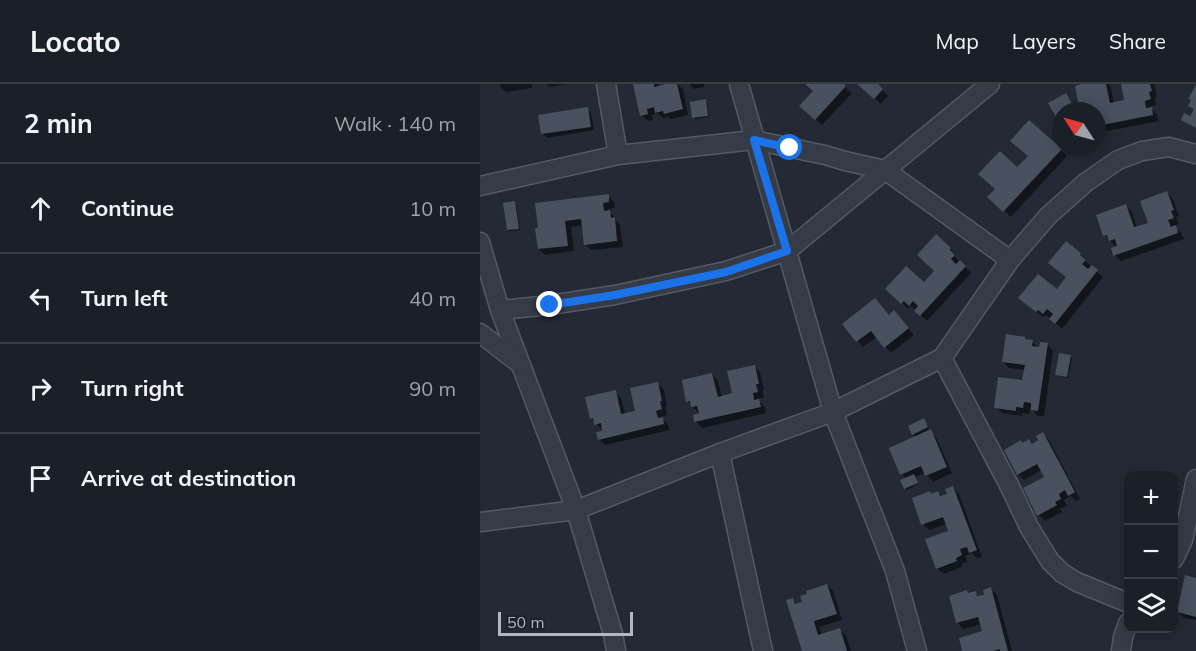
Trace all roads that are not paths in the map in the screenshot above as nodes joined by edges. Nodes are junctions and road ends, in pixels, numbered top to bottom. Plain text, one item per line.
1 (606, 84) edge
2 (990, 84) edge
3 (743, 87) edge
4 (754, 140) junction
5 (1196, 154) edge
6 (618, 155) junction
7 (885, 171) junction
8 (480, 186) edge
9 (480, 242) edge
10 (787, 251) junction
11 (1010, 260) junction
12 (500, 310) junction
13 (480, 333) edge
14 (942, 358) junction
15 (521, 365) junction
16 (832, 411) junction
17 (720, 453) junction
18 (1196, 479) edge
19 (576, 510) junction
20 (480, 522) edge
21 (1178, 550) edge
22 (1124, 601) edge
23 (1124, 633) edge
24 (616, 651) edge
25 (763, 651) edge
26 (917, 651) edge
27 (1121, 651) edge

1 - 6 street
2 - 7 street
3 - 4 street
4 - 6 street
4 - 7 street
4 - 10 street
5 - 11 street
6 - 8 street
7 - 10 street
7 - 11 street
9 - 12 street
10 - 12 street
10 - 16 street
11 - 14 street
12 - 15 street
13 - 15 street
14 - 16 street
14 - 22 street
15 - 19 street
16 - 17 street
16 - 26 street
17 - 19 street
17 - 25 street
18 - 21 street
19 - 20 street
19 - 24 street
23 - 27 street

